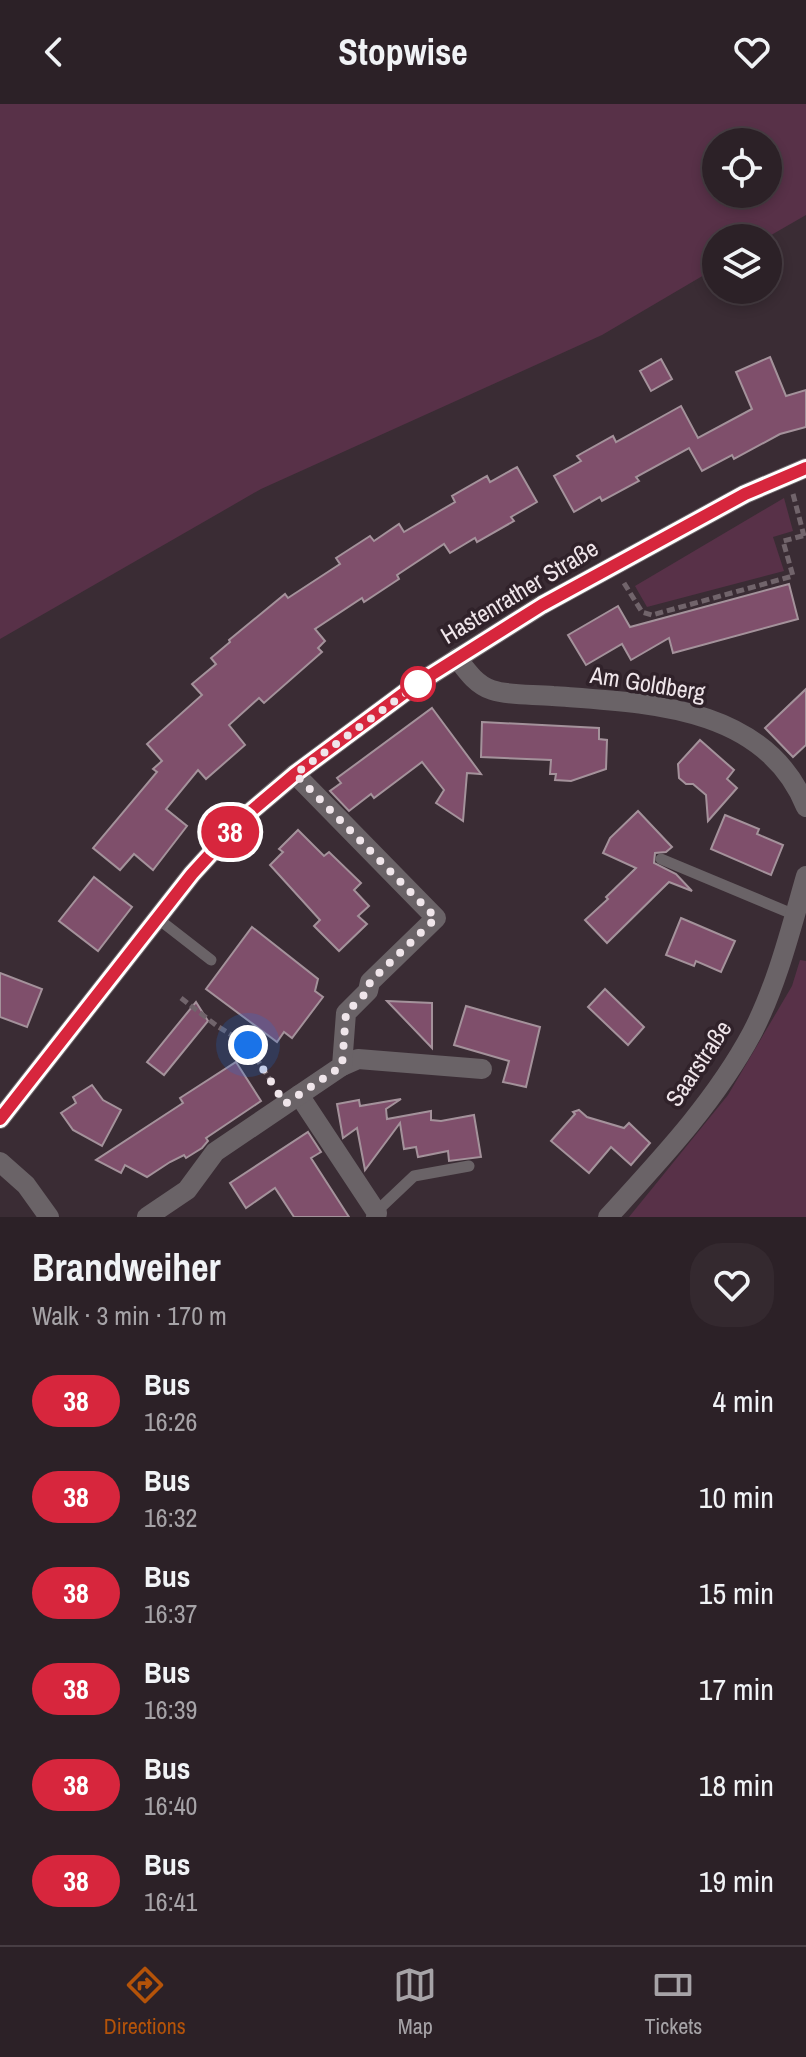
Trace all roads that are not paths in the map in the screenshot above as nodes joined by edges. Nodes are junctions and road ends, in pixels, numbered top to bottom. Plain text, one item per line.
1 (806, 468) edge
2 (457, 658) junction
3 (295, 774) junction
4 (806, 807) edge
5 (661, 859) dead end
6 (806, 876) edge
7 (795, 915) junction
8 (157, 918) junction
9 (211, 960) dead end
10 (342, 1066) junction
11 (482, 1069) dead end
12 (292, 1099) junction
13 (0, 1119) edge
14 (0, 1162) edge
15 (469, 1166) dead end
16 (376, 1214) edge
17 (49, 1217) edge
18 (147, 1217) edge
19 (608, 1217) edge

1 - 2 street, Hastenrather Straße
2 - 3 street, Hastenrather Straße
2 - 4 street, Am Goldberg
3 - 8 street, Hastenrather Straße
3 - 10 street
5 - 7 lane
6 - 7 street, Saarstraße
7 - 19 street, Saarstraße
8 - 9 lane
8 - 13 street, Hastenrather Straße
10 - 11 street
10 - 12 street
12 - 16 street
12 - 18 street
14 - 17 street
15 - 16 lane

